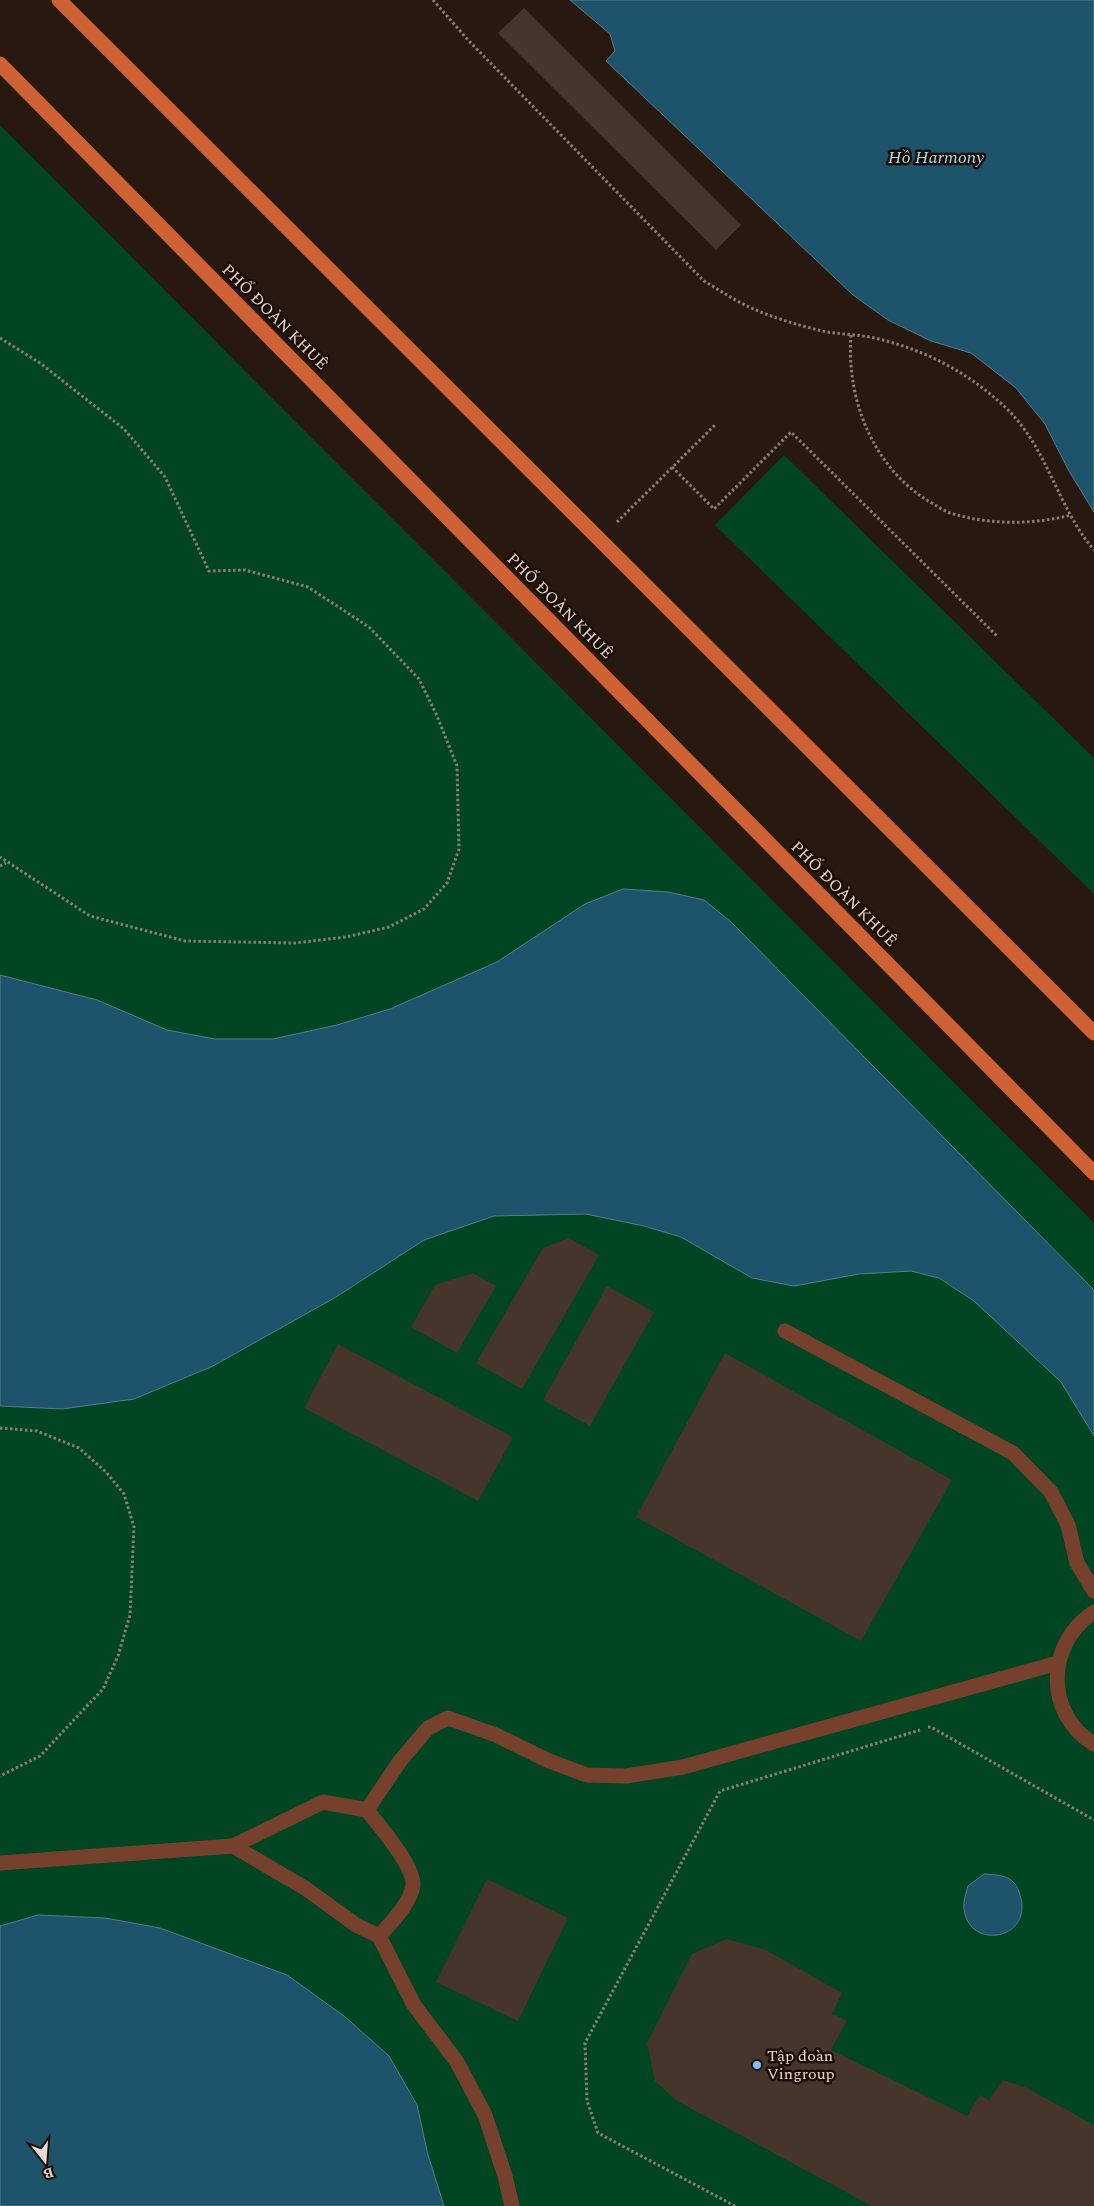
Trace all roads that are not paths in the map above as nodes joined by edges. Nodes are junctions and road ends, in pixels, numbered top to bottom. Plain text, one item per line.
1 (59, 0) edge
2 (0, 64) edge
3 (1094, 1033) edge
4 (1094, 1173) edge
5 (785, 1331) dead end
6 (1094, 1591) edge
7 (1094, 1612) edge
8 (1058, 1663) junction
9 (1094, 1744) edge
10 (367, 1810) junction
11 (233, 1846) junction
12 (0, 1863) edge
13 (379, 1936) junction
14 (512, 2206) edge

1 - 3 main road
2 - 4 main road, PHỐ ĐOÀN KHUÊ
5 - 6 lane
7 - 8 lane
8 - 9 lane
8 - 10 lane
10 - 11 lane
10 - 13 lane
11 - 12 lane
11 - 13 lane
13 - 14 lane

